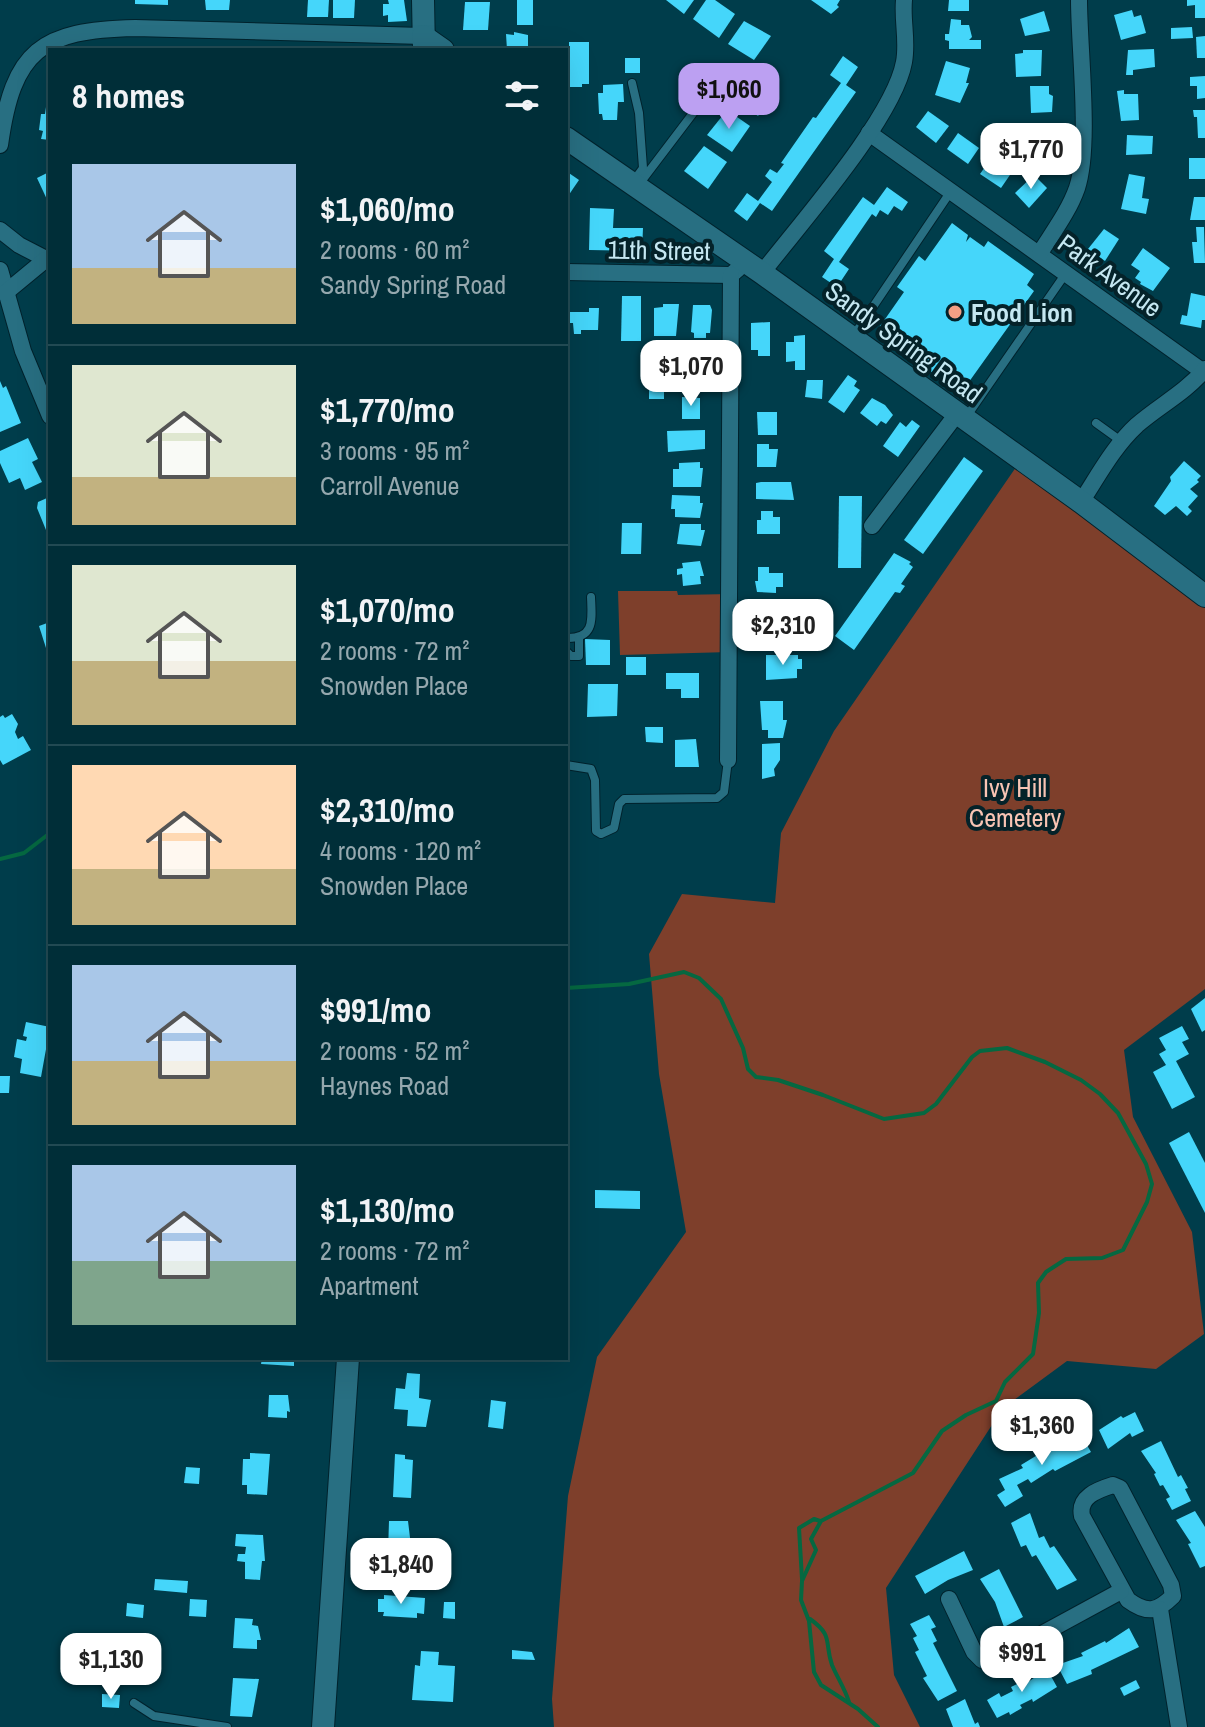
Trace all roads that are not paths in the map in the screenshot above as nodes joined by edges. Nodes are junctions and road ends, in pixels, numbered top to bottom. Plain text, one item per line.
1 (423, 0) edge
2 (1079, 0) edge
3 (899, 3) edge
4 (424, 43) edge
5 (719, 79) dead end
6 (632, 83) dead end
7 (869, 133) junction
8 (568, 139) edge
9 (0, 145) edge
10 (634, 185) junction
11 (951, 191) junction
12 (0, 230) edge
13 (1040, 253) junction
14 (48, 260) edge
15 (0, 270) edge
16 (746, 270) junction
17 (568, 272) edge
18 (1066, 272) junction
19 (5, 293) junction
20 (851, 339) junction
21 (1204, 371) edge
22 (48, 411) edge
23 (960, 418) junction
24 (1096, 423) dead end
25 (1121, 442) junction
26 (1081, 502) junction
27 (872, 526) dead end
28 (1205, 596) edge
29 (591, 597) dead end
30 (568, 638) edge
31 (579, 639) junction
32 (568, 653) edge
33 (728, 760) joint
34 (568, 765) edge
35 (348, 1360) edge
36 (1121, 1591) junction
37 (949, 1599) dead end
38 (1160, 1609) junction
39 (134, 1703) dead end
40 (227, 1727) edge
41 (323, 1727) edge
42 (1179, 1727) edge

1 - 4 street
2 - 13 street
3 - 7 street
4 - 9 street
5 - 10 lane
6 - 10 lane
7 - 11 street, Park Avenue
7 - 16 street
8 - 10 street, Sandy Spring Road
10 - 16 street, Sandy Spring Road
11 - 13 street, Park Avenue
11 - 20 lane
12 - 14 street
13 - 18 street, Park Avenue
14 - 19 street
15 - 19 street
16 - 17 street, 11th Street
16 - 20 street, Sandy Spring Road
16 - 33 street
18 - 21 street, Park Avenue
18 - 23 lane
19 - 22 street
20 - 23 street, Sandy Spring Road
21 - 25 street
23 - 26 street, Sandy Spring Road
23 - 27 street
24 - 25 lane
25 - 26 street
26 - 28 street, Sandy Spring Road
29 - 31 lane
30 - 31 lane
31 - 32 lane
33 - 34 lane
35 - 41 street
36 - 37 street
36 - 38 street
36 - 38 street
38 - 42 street
39 - 40 lane

